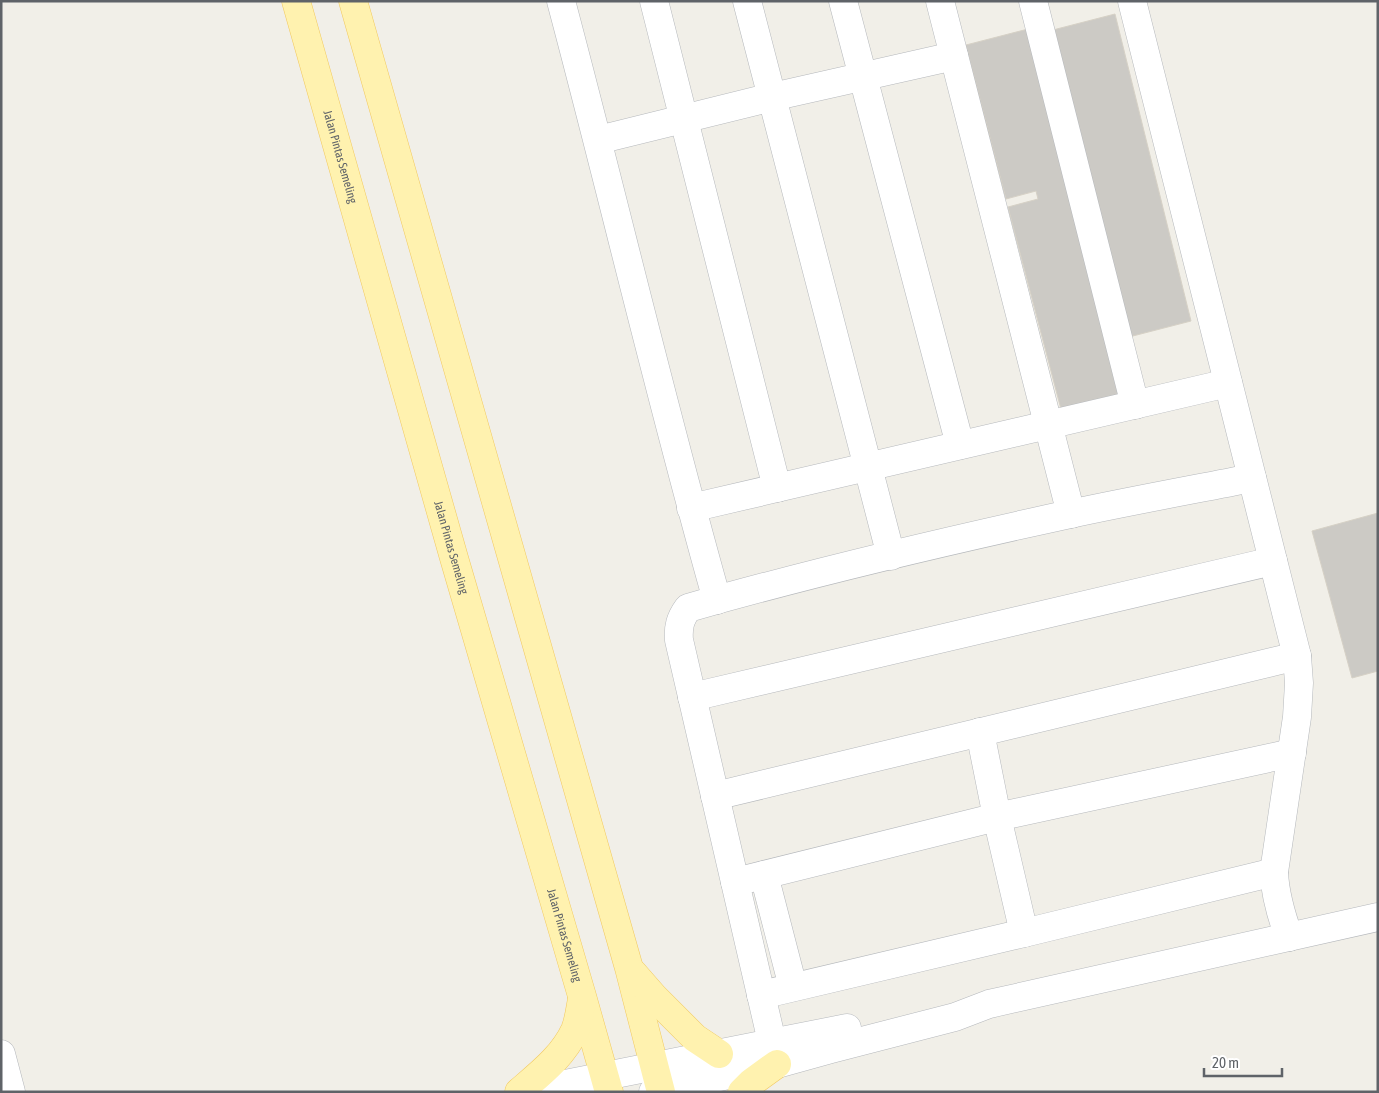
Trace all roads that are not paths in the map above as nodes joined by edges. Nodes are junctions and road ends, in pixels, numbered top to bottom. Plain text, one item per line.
1 (296, 1) edge
2 (352, 1) edge
3 (561, 1) edge
4 (654, 1) edge
5 (747, 1) edge
6 (843, 1) edge
7 (940, 1) edge
8 (1034, 1) edge
9 (1132, 1) edge
10 (954, 56) junction
11 (862, 76) junction
12 (772, 97) junction
13 (684, 119) junction
14 (598, 140) junction
15 (1228, 383) junction
16 (1135, 405) junction
17 (1048, 425) junction
18 (960, 446) junction
19 (868, 466) junction
20 (1252, 478) junction
21 (777, 488) junction
22 (691, 508) junction
23 (1071, 514) junction
24 (891, 556) junction
25 (1273, 561) junction
26 (717, 600) junction
27 (1297, 656) junction
28 (692, 697) junction
29 (980, 732) junction
30 (1292, 753) junction
31 (715, 796) junction
32 (997, 817) junction
33 (1274, 872) junction
34 (764, 875) junction
35 (735, 882) junction
36 (1378, 917) edge
37 (1024, 933) junction
38 (1289, 937) junction
39 (629, 968) junction
40 (793, 987) junction
41 (761, 995) junction
42 (582, 996) junction
43 (774, 1053) junction
44 (1, 1054) edge
45 (719, 1054) junction
46 (607, 1084) edge
47 (657, 1085) edge
48 (11, 1092) edge
49 (520, 1092) edge
50 (525, 1092) edge
51 (742, 1092) edge

1 - 42 main road, Jalan Pintas Semeling
2 - 39 main road
3 - 14 street
4 - 13 street
5 - 12 street
6 - 11 street
7 - 10 street
8 - 16 street
9 - 15 street
10 - 11 street
10 - 17 street
11 - 12 street
11 - 18 street
12 - 13 street
12 - 19 street
13 - 14 street
13 - 21 street
14 - 22 street
15 - 16 street
15 - 20 street
16 - 17 street
17 - 18 street
17 - 23 street
18 - 19 street
19 - 21 street
19 - 24 street
20 - 23 street
20 - 25 street
21 - 22 street
22 - 26 street
23 - 24 street
24 - 26 street
25 - 27 street
25 - 28 street
26 - 28 street
27 - 29 street
27 - 30 street
28 - 31 street
29 - 31 street
29 - 32 street
30 - 32 street
30 - 33 street
31 - 35 street
32 - 34 street
32 - 37 street
33 - 37 street
33 - 38 street
34 - 35 street
34 - 40 street
35 - 41 street
36 - 38 street
37 - 40 street
38 - 43 street
39 - 45 main road
39 - 47 main road
40 - 41 street
41 - 43 street
42 - 46 main road, Jalan Pintas Semeling
42 - 49 main road
43 - 45 street
43 - 47 street
43 - 51 main road
44 - 48 street
45 - 47 street
46 - 47 street
46 - 50 street

